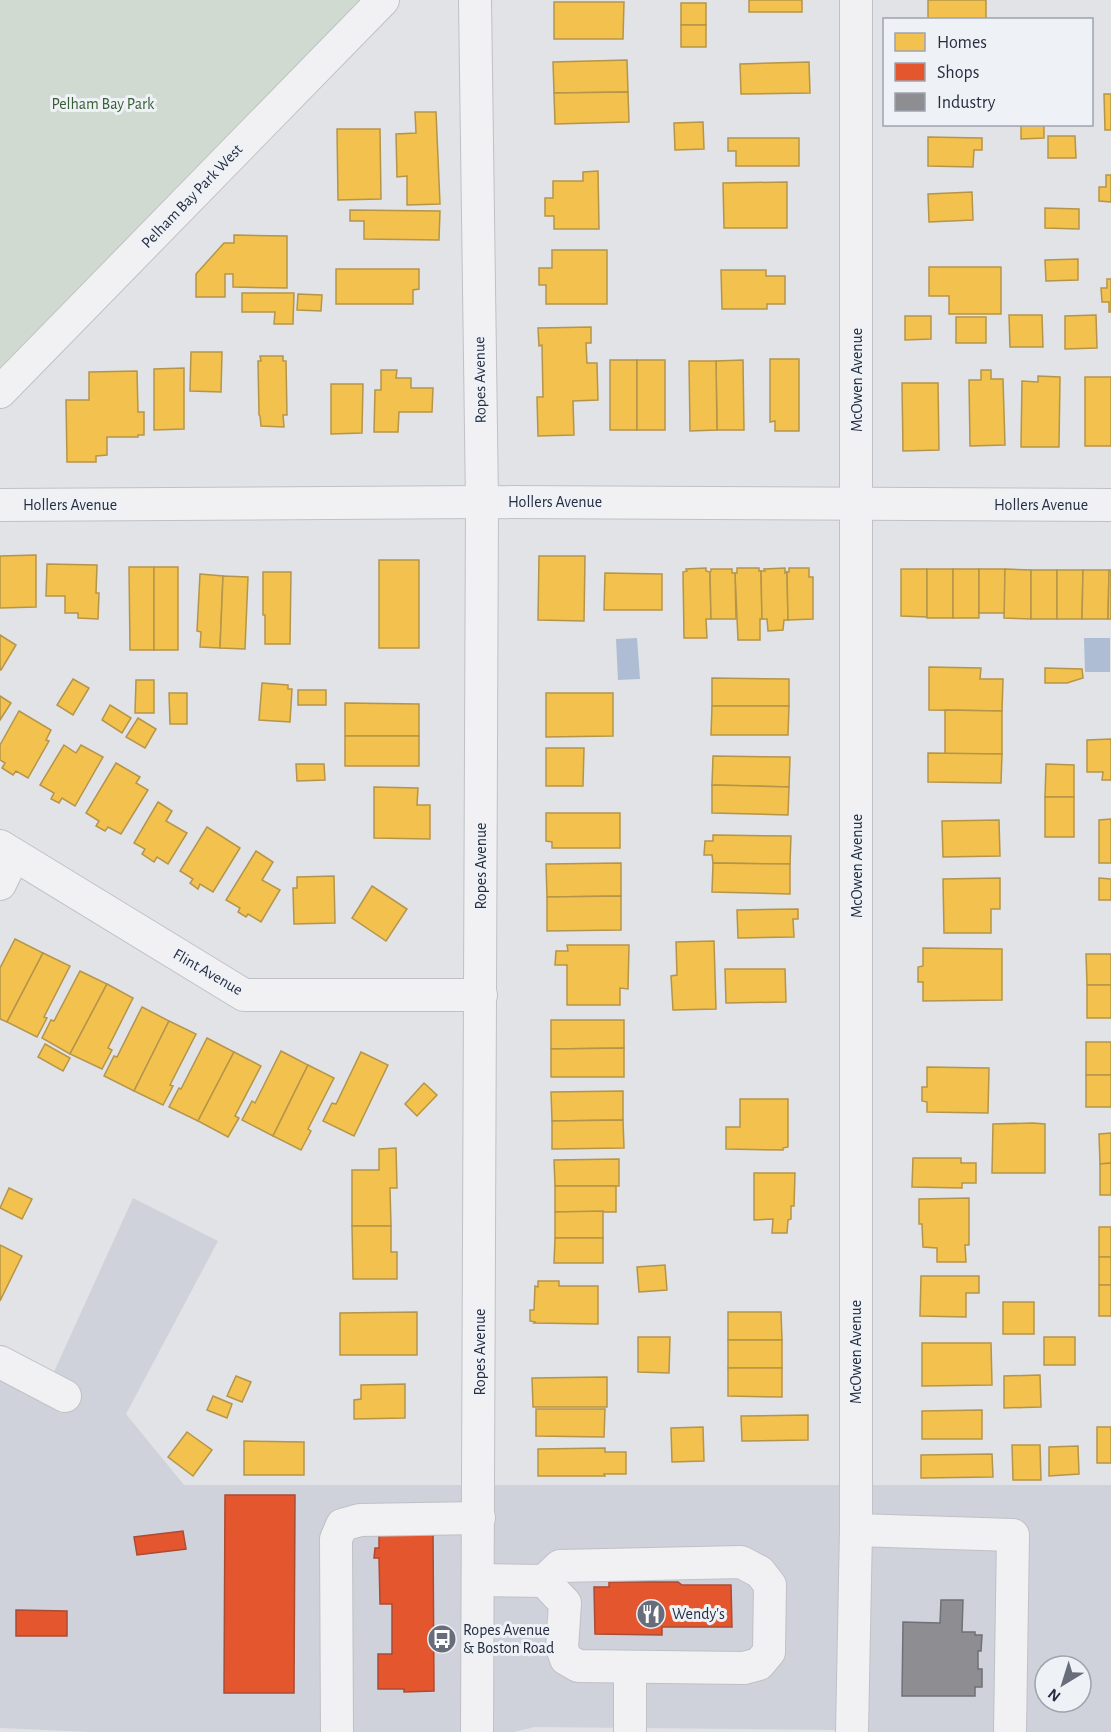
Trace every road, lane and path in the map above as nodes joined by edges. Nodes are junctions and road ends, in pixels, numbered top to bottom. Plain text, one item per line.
1 (383, 0) edge
2 (475, 0) edge
3 (856, 0) edge
4 (0, 392) edge
5 (482, 502) junction
6 (857, 504) junction
7 (0, 505) edge
8 (1111, 505) edge
9 (7, 851) edge
10 (0, 884) edge
11 (481, 995) junction
12 (0, 1362) edge
13 (65, 1396) dead end
14 (479, 1518) junction
15 (856, 1530) junction
16 (479, 1580) junction
17 (544, 1581) junction
18 (630, 1666) junction
19 (337, 1732) edge
20 (477, 1732) edge
21 (630, 1732) edge
22 (852, 1732) edge
23 (1010, 1732) edge

1 - 4 street, Pelham Bay Park West
2 - 5 street, Ropes Avenue
3 - 6 street, McOwen Avenue
5 - 6 street, Hollers Avenue
5 - 7 street, Hollers Avenue
5 - 11 street, Ropes Avenue
6 - 8 street, Hollers Avenue
6 - 15 street, McOwen Avenue
9 - 10 street
9 - 11 street, Flint Avenue
11 - 14 street, Ropes Avenue
12 - 13 street
14 - 16 street, Ropes Avenue
14 - 19 street
15 - 22 street, McOwen Avenue
15 - 23 street
16 - 17 street
16 - 20 street, Ropes Avenue
17 - 18 street
17 - 18 street
18 - 21 street

